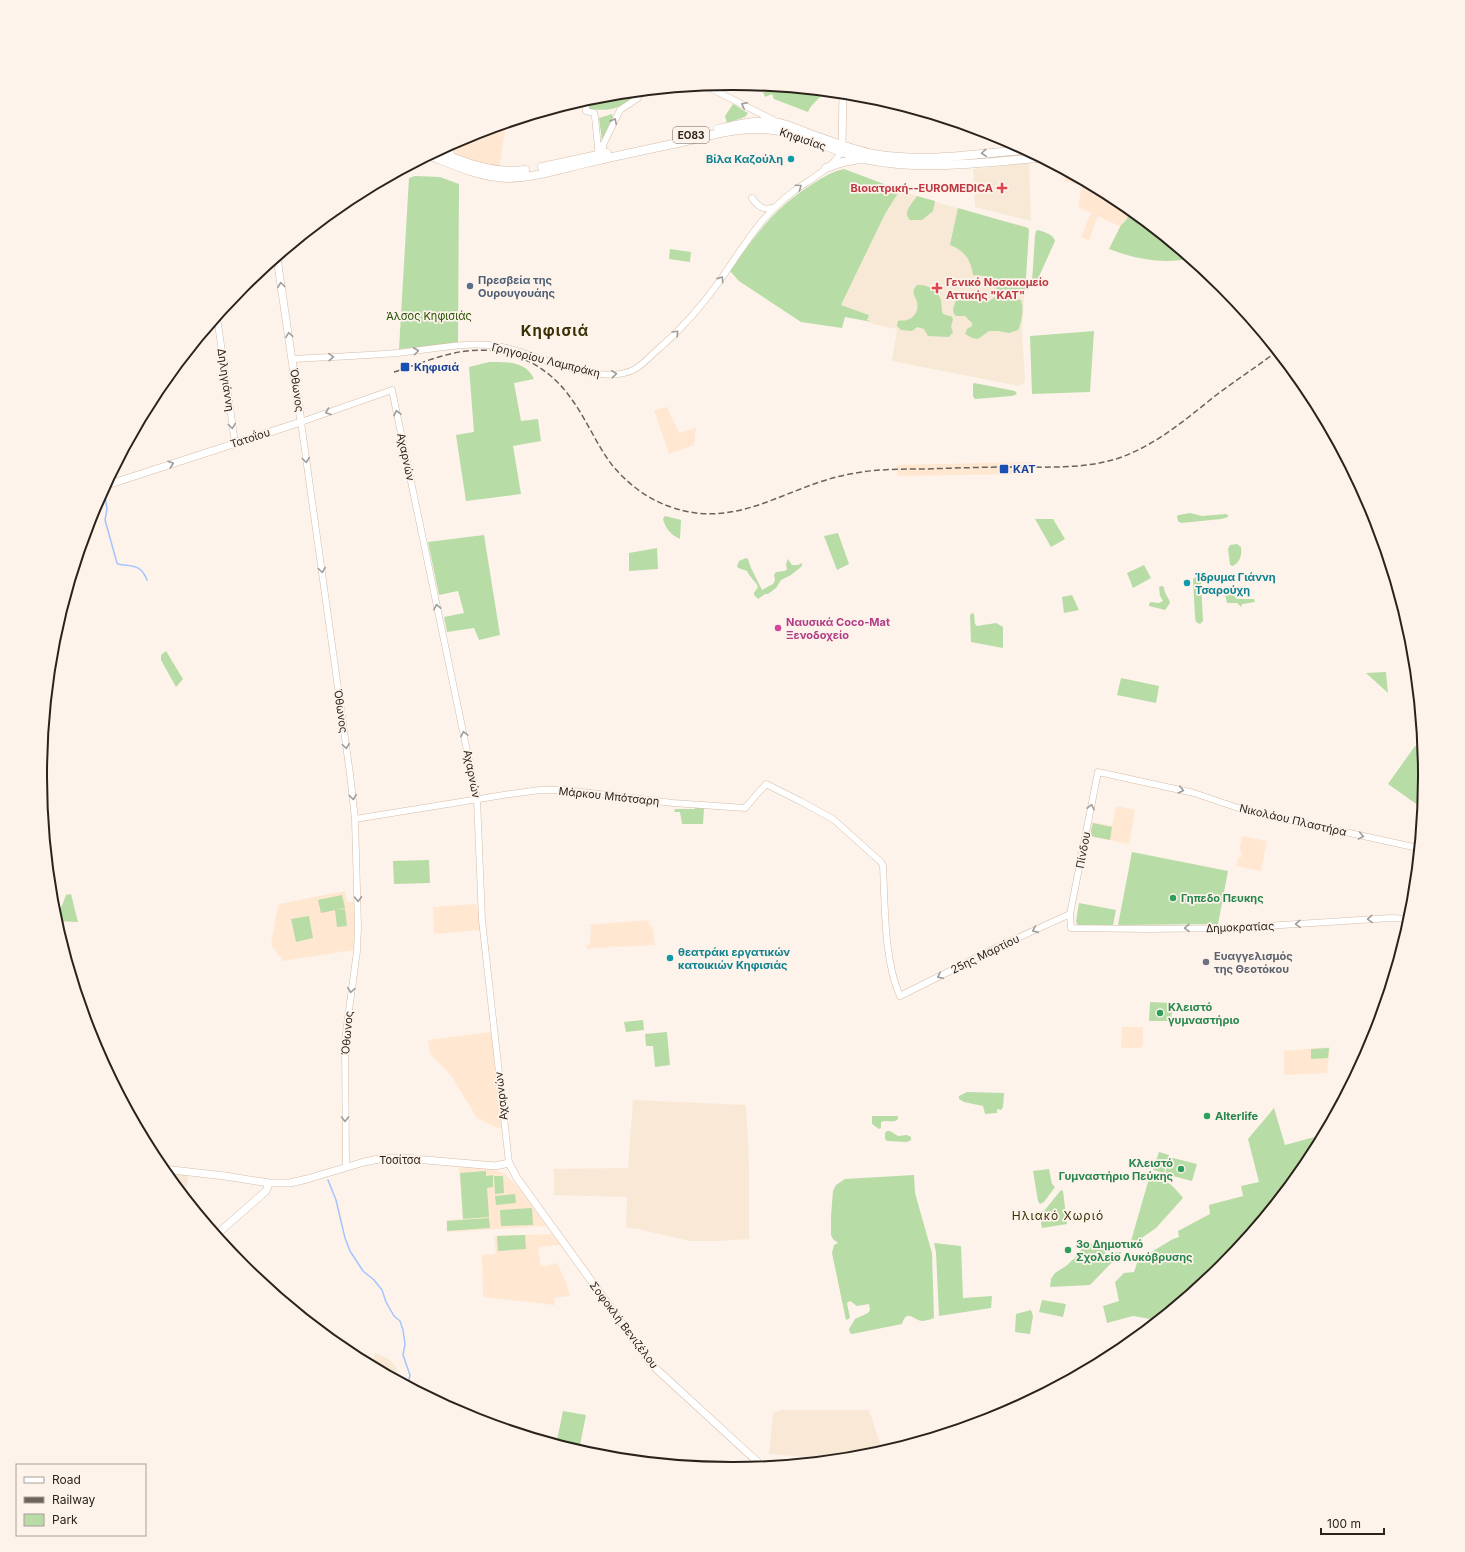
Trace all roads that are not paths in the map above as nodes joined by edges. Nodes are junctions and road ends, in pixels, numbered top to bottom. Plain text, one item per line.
1 (715, 91) edge
2 (635, 97) edge
3 (843, 100) edge
4 (586, 107) edge
5 (779, 123) junction
6 (842, 149) junction
7 (1013, 151) edge
8 (451, 152) edge
9 (444, 154) edge
10 (451, 157) junction
11 (602, 157) junction
12 (436, 158) edge
13 (864, 159) junction
14 (1030, 159) edge
15 (826, 168) junction
16 (752, 198) dead end
17 (777, 206) junction
18 (279, 263) edge
19 (219, 322) edge
20 (292, 359) junction
21 (392, 390) joint
22 (301, 422) junction
23 (235, 443) junction
24 (113, 483) edge
25 (1098, 772) joint
26 (477, 800) junction
27 (355, 820) junction
28 (1414, 847) edge
29 (1070, 914) junction
30 (1403, 919) edge
31 (1071, 928) joint
32 (900, 996) joint
33 (509, 1163) junction
34 (495, 1166) junction
35 (346, 1167) junction
36 (172, 1170) edge
37 (517, 1178) junction
38 (266, 1182) junction
39 (220, 1231) edge
40 (756, 1461) edge

5 -> 1 street
11 -> 2 street
3 - 6 main road
4 - 11 street
5 - 6 main road, Κηφισίας / ΕΟ83
5 - 11 main road, Κηφισίας / ΕΟ83
7 -> 6 main road, Κηφισίας / ΕΟ83
6 - 11 main road, Κηφισίας / ΕΟ83
6 - 13 main road, Κηφισίας / ΕΟ83
6 - 15 street, Γρηγορίου Λαμπράκη
8 - 10 street
9 - 10 main road, Κηφισίας / ΕΟ83
10 - 11 main road, Κηφισίας / ΕΟ83
11 - 12 main road, Κηφισίας / ΕΟ83
13 - 14 main road, Κηφισίας / ΕΟ83
13 - 15 main road
17 -> 15 street, Γρηγορίου Λαμπράκη
16 - 17 street
20 -> 17 street, Γρηγορίου Λαμπράκη
20 -> 18 main road, Όθωνος
19 -> 23 street, Δηληγιάννη
20 - 22 main road, Όθωνος
21 -> 22 street, Τατοΐου
26 -> 21 street, Αχαρνών
22 - 23 main road, Τατοΐου
22 -> 27 street, Όθωνος
24 -> 23 main road, Τατοΐου
25 -> 28 street, Νικολάου Πλαστήρα
29 -> 25 street, Πίνδου
26 - 27 street, Μάρκου Μπότσαρη
26 - 32 street, Μάρκου Μπότσαρη
26 - 33 street, Αχαρνών
27 -> 35 street, Όθωνος
29 - 31 street, Πίνδου
29 -> 32 street, 25ης Μαρτίου
30 -> 31 street, Δημοκρατίας
33 - 34 main road, Τοσίτσα
33 - 37 main road, Σοφοκλή Βενιζέλου
34 - 35 main road, Τοσίτσα
34 - 37 main road
35 - 38 main road, Τοσίτσα
36 - 38 main road, Τοσίτσα
37 - 40 main road, Σοφοκλή Βενιζέλου
38 - 39 main road

